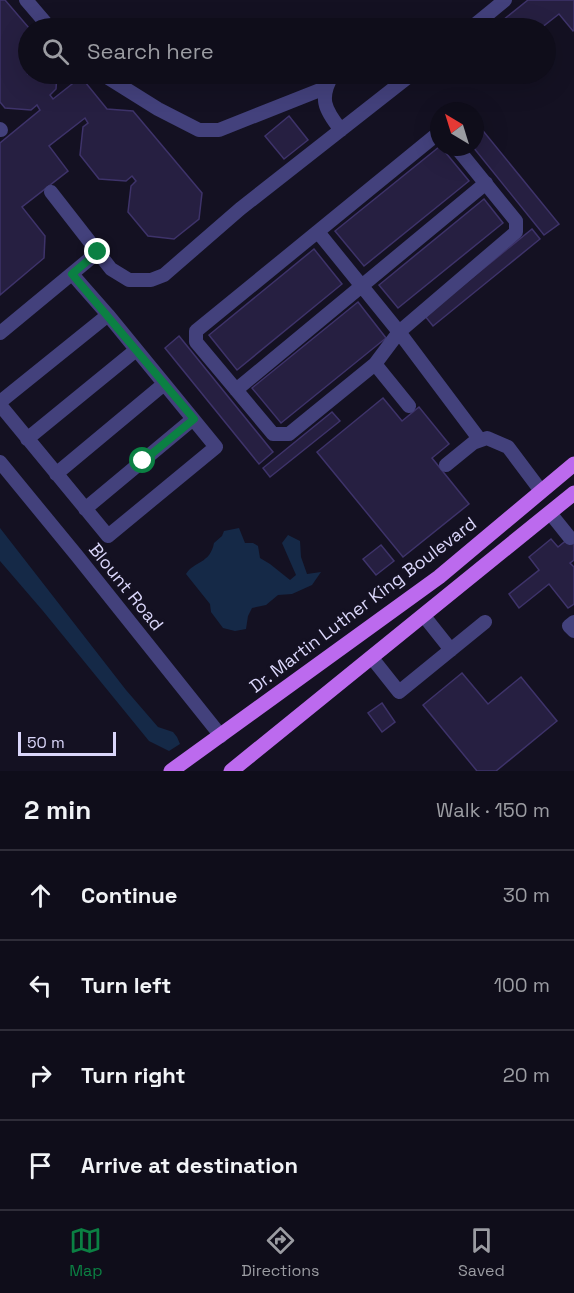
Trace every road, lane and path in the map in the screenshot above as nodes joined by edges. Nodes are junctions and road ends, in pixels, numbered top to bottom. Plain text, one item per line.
1 (26, 0) edge
2 (505, 0) edge
3 (41, 18) edge
4 (483, 18) edge
5 (118, 84) edge
6 (327, 84) edge
7 (399, 84) edge
8 (325, 88) junction
9 (341, 130) junction
10 (430, 140) edge
11 (464, 156) edge
12 (486, 183) junction
13 (51, 192) dead end
14 (318, 232) junction
15 (98, 252) junction
16 (72, 274) junction
17 (361, 285) junction
18 (108, 315) junction
19 (399, 332) junction
20 (0, 333) edge
21 (136, 350) junction
22 (375, 364) junction
23 (164, 384) junction
24 (236, 390) junction
25 (0, 404) edge
26 (409, 406) dead end
27 (194, 419) junction
28 (27, 439) junction
29 (480, 440) junction
30 (0, 462) edge
31 (574, 464) edge
32 (446, 465) dead end
33 (56, 474) junction
34 (574, 476) edge
35 (541, 491) junction
36 (574, 493) edge
37 (85, 509) junction
38 (550, 513) junction
39 (570, 538) dead end
40 (484, 566) junction
41 (423, 616) junction
42 (485, 622) dead end
43 (574, 622) edge
44 (574, 632) edge
45 (451, 650) junction
46 (372, 658) junction
47 (221, 736) junction
48 (171, 771) edge
49 (231, 771) edge

1 - 3 street
2 - 4 street
5 - 8 street
6 - 8 street
7 - 9 street
8 - 9 street
9 - 15 street
10 - 14 street
11 - 12 street
12 - 17 street
12 - 19 street
13 - 15 street
14 - 17 street
14 - 24 street
15 - 16 street
16 - 18 street
16 - 20 street
17 - 19 street
17 - 24 street
18 - 21 street
18 - 25 street
19 - 22 street
19 - 29 street
21 - 23 street
21 - 28 street
22 - 24 street
22 - 26 street
23 - 27 street
23 - 33 street
25 - 28 street
27 - 37 street
27 - 37 street
28 - 33 street
29 - 32 street
29 - 35 street
30 - 47 street, Blount Road
31 - 35 main road, Dr. Martin Luther King Boulevard
33 - 37 street
34 - 38 main road
35 - 40 main road
35 - 47 main road, Dr. Martin Luther King Boulevard
36 - 38 main road
38 - 39 street
38 - 40 main road
40 - 41 main road
41 - 45 street
41 - 46 main road
42 - 45 street
43 - 44 street
45 - 46 street
46 - 49 main road
47 - 48 main road, Dr. Martin Luther King Boulevard

